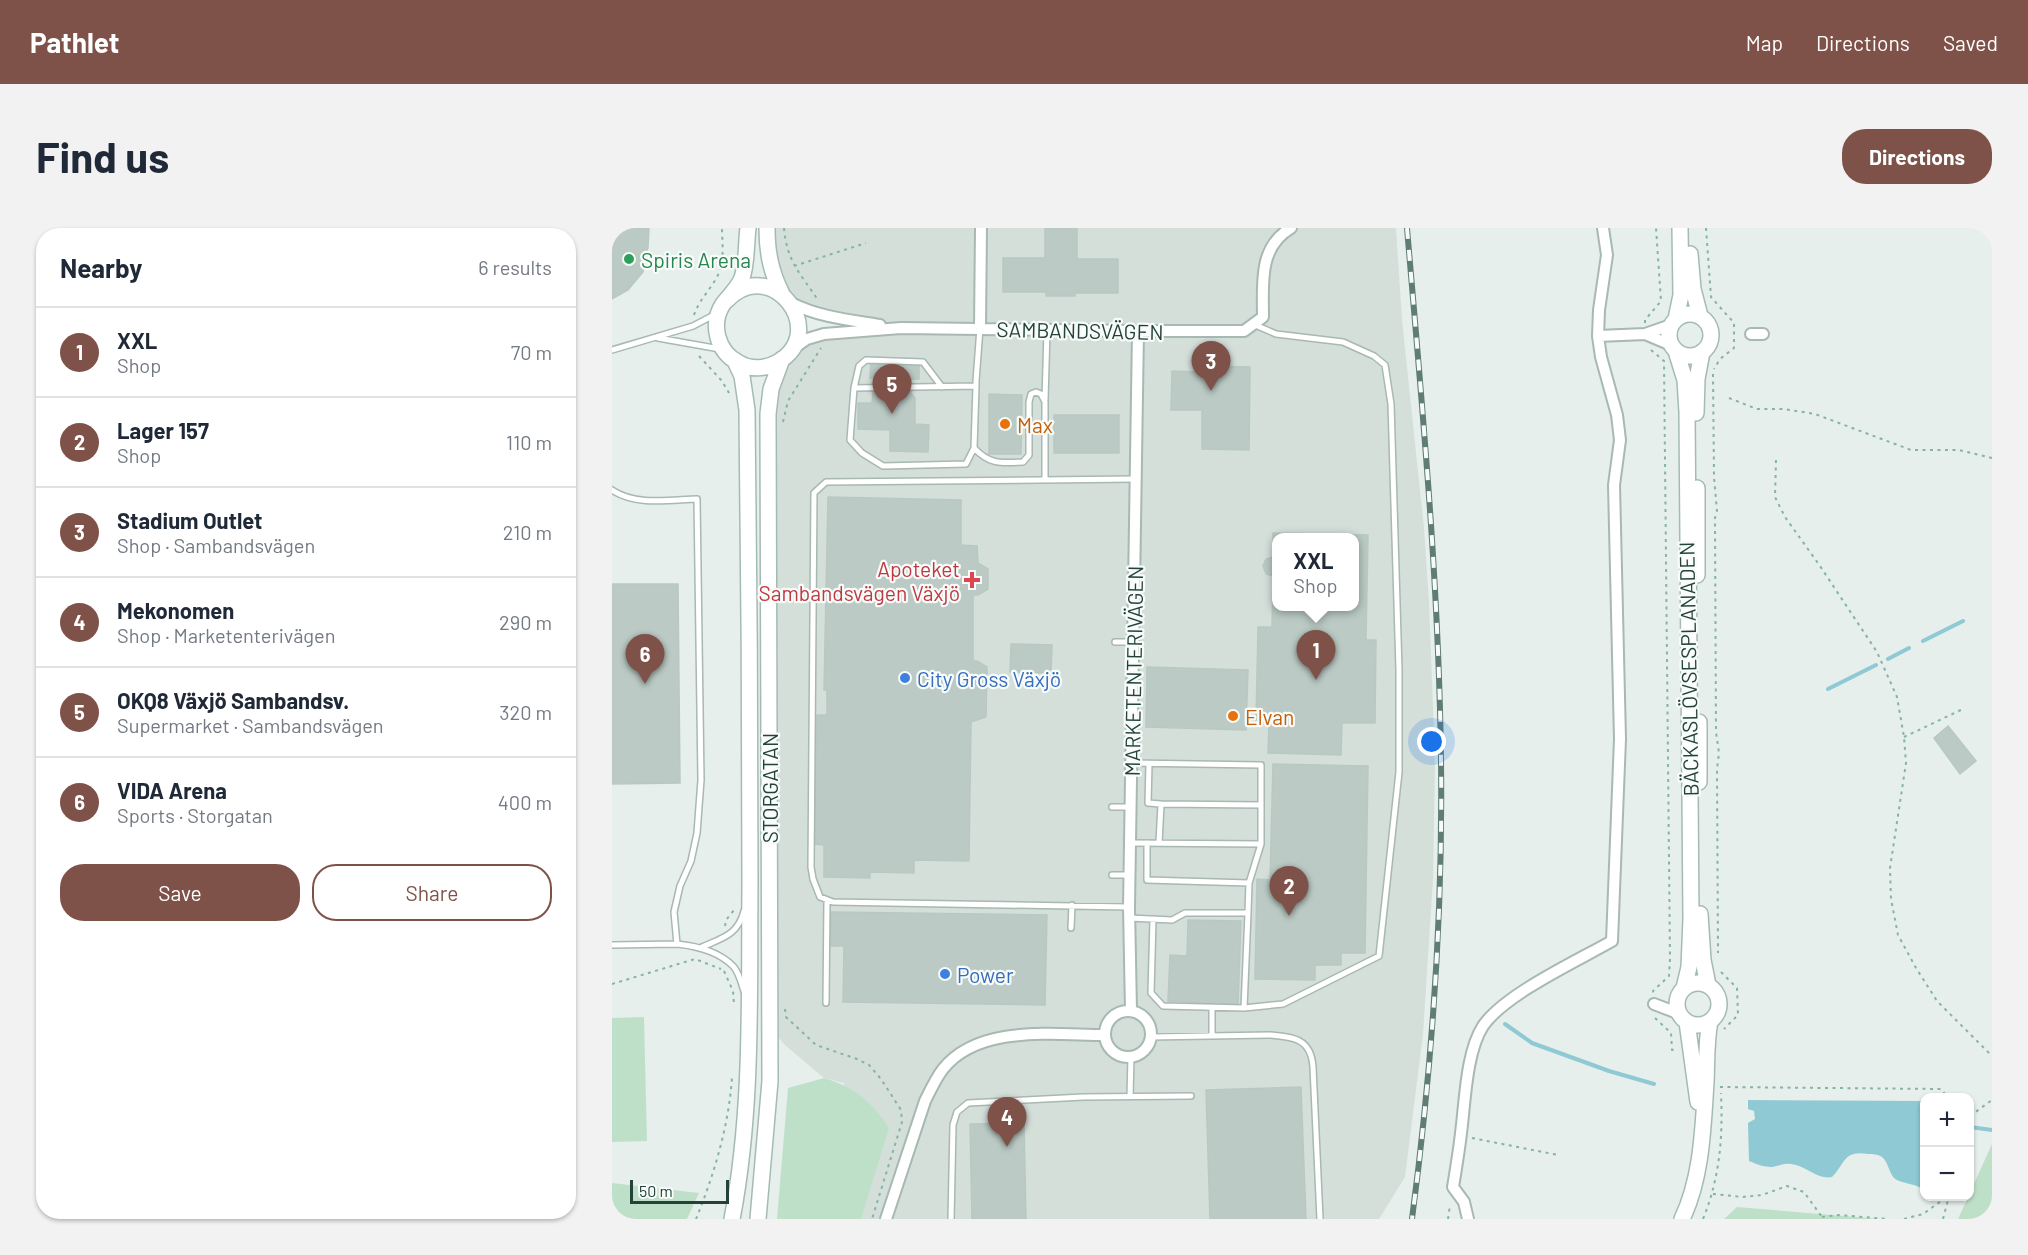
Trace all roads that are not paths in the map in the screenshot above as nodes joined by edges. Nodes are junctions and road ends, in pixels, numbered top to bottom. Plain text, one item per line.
1 (748, 228) edge
2 (767, 228) edge
3 (981, 228) edge
4 (1603, 228) edge
5 (1680, 228) edge
6 (1688, 228) edge
7 (1285, 230) edge
8 (786, 299) junction
9 (723, 306) junction
10 (1700, 316) junction
11 (1673, 322) junction
12 (1253, 324) junction
13 (901, 328) junction
14 (981, 328) junction
15 (1047, 330) junction
16 (1138, 331) junction
17 (1645, 333) junction
18 (1751, 334) dead end
19 (1763, 334) dead end
20 (1598, 336) junction
21 (657, 337) junction
22 (1673, 348) junction
23 (612, 350) edge
24 (1702, 352) junction
25 (787, 355) junction
26 (729, 356) junction
27 (976, 386) junction
28 (942, 387) junction
29 (854, 388) junction
30 (1045, 402) junction
31 (974, 448) junction
32 (1136, 479) junction
33 (1045, 480) junction
34 (612, 490) edge
35 (1115, 642) dead end
36 (1133, 642) junction
37 (1131, 763) junction
38 (1149, 764) junction
39 (1161, 804) junction
40 (1261, 805) junction
41 (1113, 807) dead end
42 (1131, 807) junction
43 (1130, 843) junction
44 (1148, 843) junction
45 (1160, 843) junction
46 (1261, 844) junction
47 (1112, 875) dead end
48 (1130, 875) junction
49 (1249, 883) junction
50 (750, 887) junction
51 (827, 900) junction
52 (1072, 905) junction
53 (1129, 907) junction
54 (1248, 914) junction
55 (1130, 918) junction
56 (1153, 919) junction
57 (1071, 928) dead end
58 (676, 944) junction
59 (612, 945) edge
60 (702, 947) junction
61 (1708, 985) junction
62 (1684, 988) junction
63 (826, 1003) dead end
64 (1654, 1004) road end
65 (749, 1005) junction
66 (1212, 1007) junction
67 (1244, 1008) junction
68 (1131, 1011) junction
69 (1684, 1018) junction
70 (1710, 1021) junction
71 (1105, 1035) junction
72 (1212, 1035) junction
73 (1150, 1037) junction
74 (1131, 1056) junction
75 (1191, 1096) dead end
76 (1130, 1097) junction
77 (1702, 1126) junction
78 (732, 1219) edge
79 (758, 1219) edge
80 (886, 1219) edge
81 (951, 1219) edge
82 (1320, 1219) edge
83 (1468, 1219) edge
84 (1682, 1219) edge

1 - 9 main road
2 - 8 main road, STORGATAN
3 - 14 street
4 - 20 street
5 - 11 main road, BÄCKASLÖVSESPLANADEN
6 - 10 main road, BÄCKASLÖVSESPLANADEN
7 - 12 street
8 - 9 main road
8 - 13 street, SAMBANDSVÄGEN
8 - 25 main road, STORGATAN
9 - 21 lane
9 - 26 main road, STORGATAN
10 - 11 main road
10 - 24 main road, BÄCKASLÖVSESPLANADEN
11 - 17 street
11 - 22 main road, BÄCKASLÖVSESPLANADEN
12 - 16 street, SAMBANDSVÄGEN
12 - 67 lane
13 - 14 street, SAMBANDSVÄGEN
13 - 25 street, SAMBANDSVÄGEN
14 - 15 street, SAMBANDSVÄGEN
14 - 27 lane
15 - 16 street, SAMBANDSVÄGEN
15 - 30 lane
16 - 32 street, MARKETENTERIVÄGEN
17 - 20 street
17 - 22 street
18 - 19 street
20 - 83 street
21 - 23 lane
21 - 26 lane
22 - 24 main road
22 - 62 main road, BÄCKASLÖVSESPLANADEN
24 - 61 main road, BÄCKASLÖVSESPLANADEN
25 - 26 main road
25 - 79 main road, STORGATAN
26 - 50 main road, STORGATAN
27 - 28 lane
27 - 31 lane
28 - 29 lane
28 - 29 lane
29 - 31 lane
30 - 31 lane
30 - 33 lane
32 - 33 lane
32 - 36 street, MARKETENTERIVÄGEN
33 - 51 lane
34 - 58 lane
35 - 36 lane
36 - 37 street, MARKETENTERIVÄGEN
37 - 38 lane
37 - 42 street, MARKETENTERIVÄGEN
38 - 39 lane
38 - 40 lane
39 - 40 lane
39 - 45 lane
40 - 46 lane
41 - 42 lane
42 - 43 street, MARKETENTERIVÄGEN
43 - 44 lane
43 - 48 street, MARKETENTERIVÄGEN
44 - 45 lane
44 - 49 lane
45 - 46 lane
46 - 49 lane
47 - 48 lane
48 - 53 street, MARKETENTERIVÄGEN
49 - 54 lane
50 - 60 lane
50 - 65 main road, STORGATAN
51 - 52 lane
51 - 63 lane
52 - 53 lane
52 - 57 lane
53 - 55 street, MARKETENTERIVÄGEN
54 - 56 lane
54 - 67 lane
55 - 56 lane
55 - 68 street, MARKETENTERIVÄGEN
56 - 66 lane
58 - 59 lane
58 - 60 lane
60 - 65 lane
61 - 62 main road
61 - 70 main road
62 - 69 main road
64 - 69 street
65 - 78 main road, STORGATAN
66 - 67 lane
66 - 72 lane
68 - 71 street
68 - 73 street
69 - 70 main road
69 - 77 main road
70 - 77 main road
71 - 74 street
71 - 80 street
72 - 73 lane
72 - 82 lane
73 - 74 street
74 - 76 lane
75 - 76 lane
76 - 81 lane
77 - 84 main road

